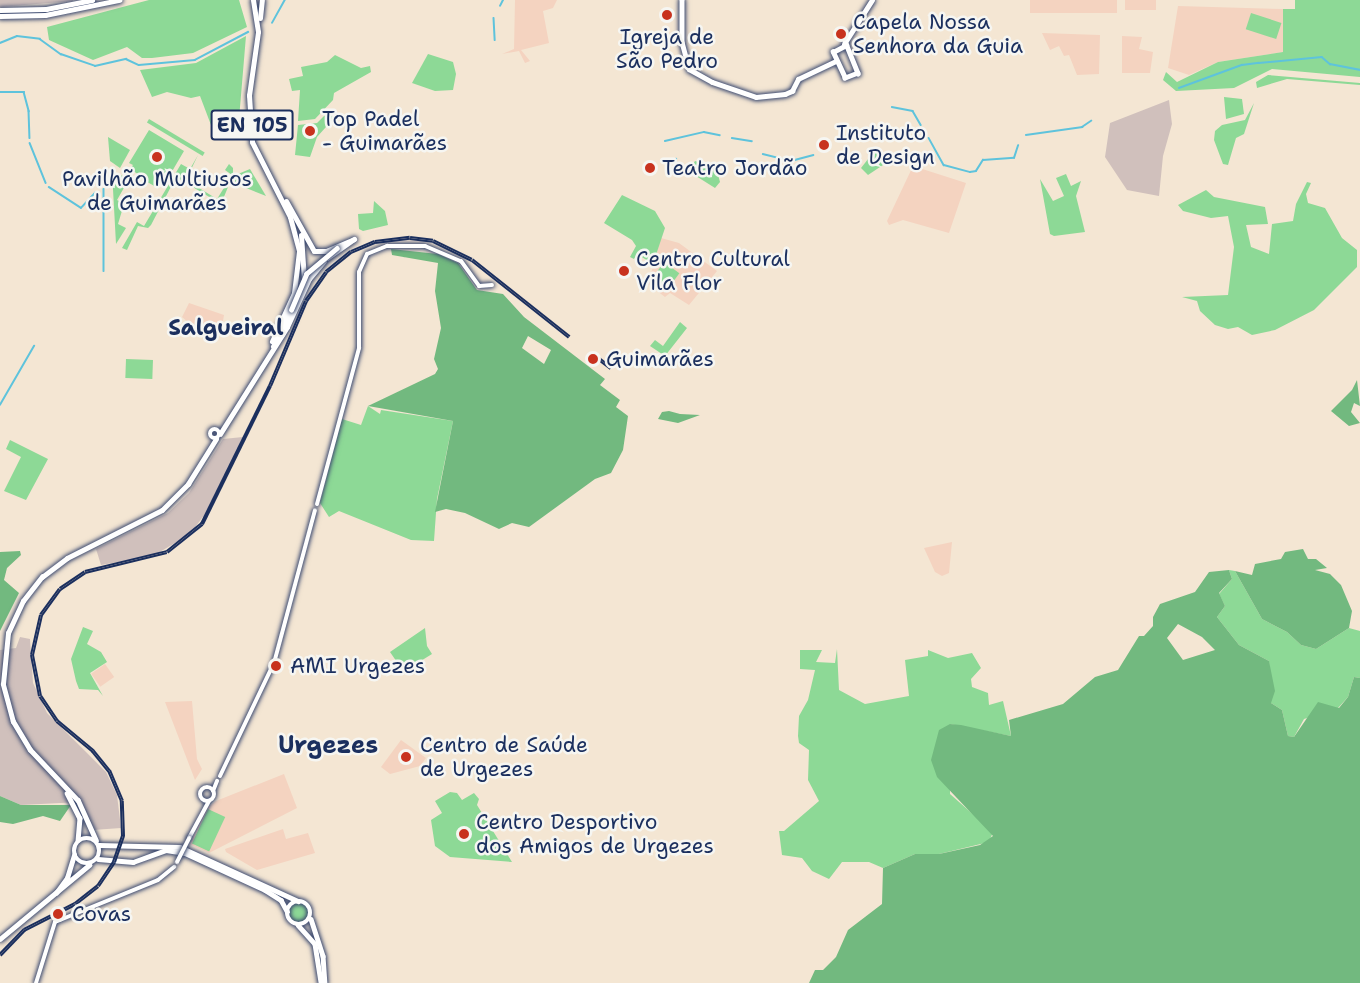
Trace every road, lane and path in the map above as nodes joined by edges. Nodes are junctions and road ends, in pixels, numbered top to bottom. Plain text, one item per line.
1 (92, 0) edge
2 (119, 0) edge
3 (253, 0) edge
4 (263, 0) edge
5 (682, 0) edge
6 (872, 0) edge
7 (0, 10) edge
8 (0, 16) edge
9 (260, 16) junction
10 (844, 44) junction
11 (836, 61) junction
12 (296, 224) junction
13 (354, 239) junction
14 (324, 261) junction
15 (492, 285) dead end
16 (273, 344) junction
17 (219, 432) junction
18 (214, 438) junction
19 (317, 504) dead end
20 (315, 510) dead end
21 (56, 778) junction
22 (211, 789) junction
23 (203, 800) junction
24 (209, 801) junction
25 (202, 810) junction
26 (78, 842) junction
27 (97, 843) junction
28 (74, 853) junction
29 (99, 859) junction
30 (89, 865) junction
31 (298, 901) junction
32 (45, 904) junction
33 (287, 911) junction
34 (311, 914) junction
35 (298, 925) junction
36 (0, 939) edge
37 (36, 983) edge
38 (321, 983) edge
39 (325, 983) edge

1 - 7 highway
2 - 8 highway
3 - 9 highway, EN 105
4 - 9 highway
5 - 11 main road
6 - 10 main road
9 - 12 highway, EN 105
10 - 11 main road
10 - 11 main road
12 - 13 highway
12 - 14 main road, bridge
12 - 16 highway, EN 105
13 - 14 main road
13 - 16 main road, bridge
14 - 16 main road
15 - 19 main road
16 - 17 main road, EN 105
17 - 18 main road, EN 105
17 - 18 main road, EN 105
18 - 21 main road, EN 105
20 - 22 main road
21 - 26 main road, EN 105
21 - 27 main road, EN 105
22 - 23 main road
22 - 24 main road
23 - 24 main road
23 - 25 main road
24 - 25 main road
25 - 37 main road, bridge
26 - 27 main road
26 - 28 main road, EN 105
27 - 29 main road, EN 105
27 - 31 main road
28 - 30 main road
28 - 32 main road, EN 105
29 - 30 main road, EN 105
29 - 33 main road
30 - 32 main road, EN 105
31 - 33 main road
31 - 34 main road
32 - 36 main road, EN 105
33 - 35 main road
34 - 35 main road
34 - 39 main road
35 - 38 main road

